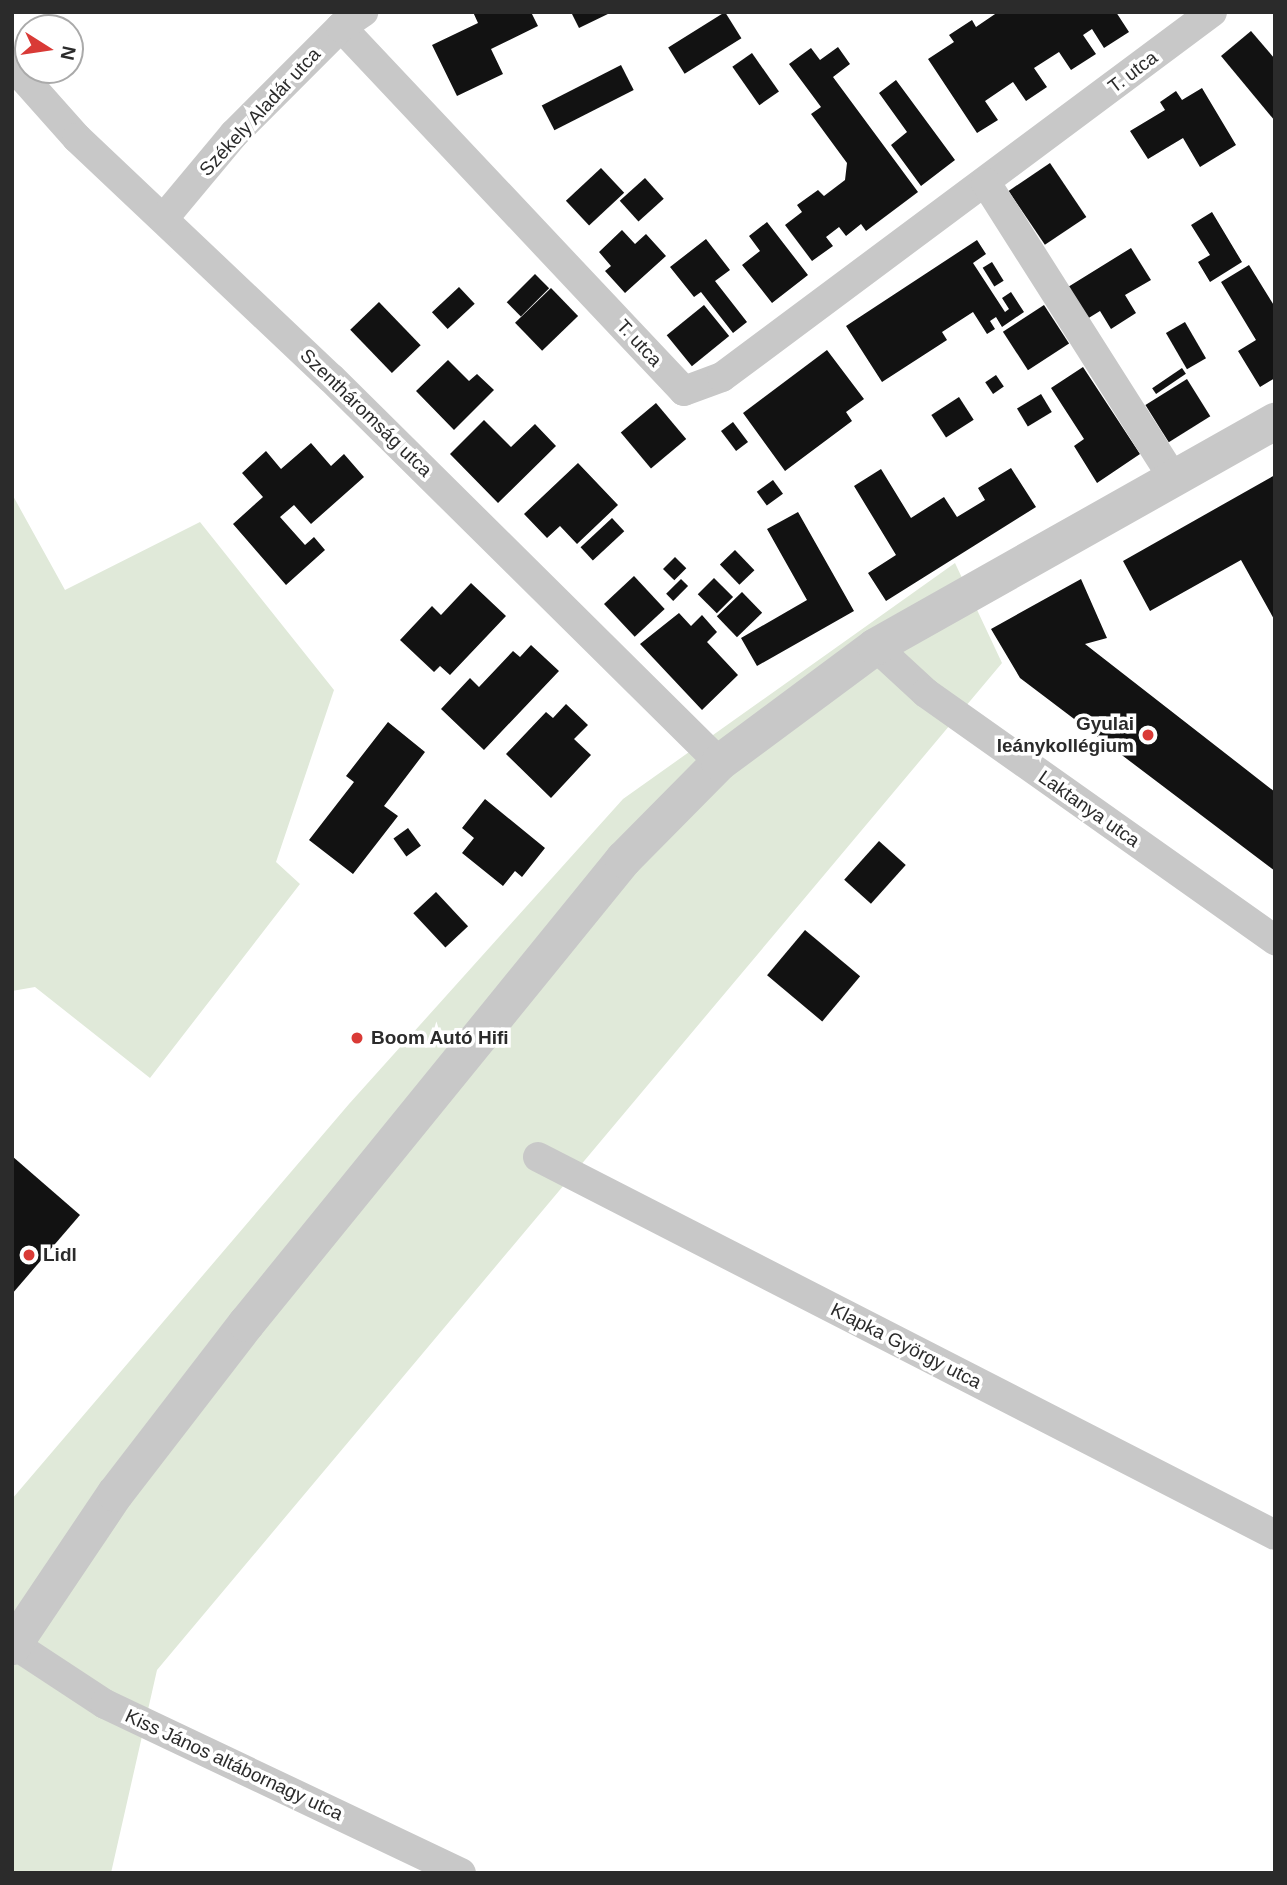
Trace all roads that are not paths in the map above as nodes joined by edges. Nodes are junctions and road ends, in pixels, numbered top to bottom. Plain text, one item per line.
1 (1212, 12) edge
2 (352, 20) edge
3 (12, 65) edge
4 (986, 183) junction
5 (164, 218) junction
6 (1275, 421) edge
7 (1172, 478) junction
8 (875, 646) junction
9 (719, 762) junction
10 (1275, 940) edge
11 (538, 1157) dead end
12 (1275, 1535) edge
13 (13, 1644) edge
14 (461, 1873) edge

1 - 4 street, T. utca
2 - 4 street, T. utca
2 - 5 street, Székely Aladár utca
3 - 5 street, Szentháromság utca
4 - 7 street
5 - 9 street, Szentháromság utca
6 - 7 street
7 - 8 street
8 - 9 street
8 - 10 street, Laktanya utca
9 - 13 street
11 - 12 street, Klapka György utca
13 - 14 street, Kiss János altábornagy utca

